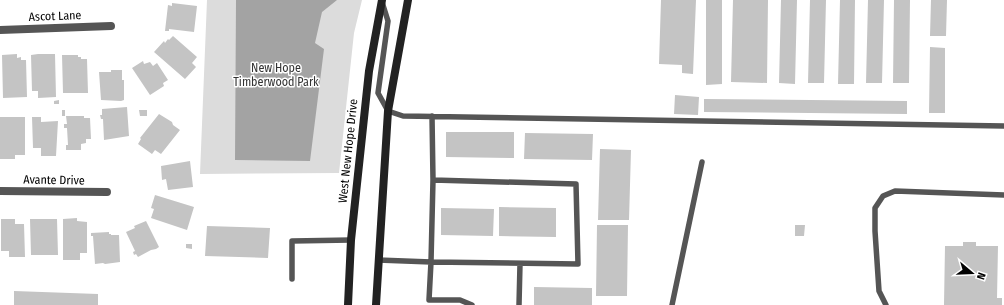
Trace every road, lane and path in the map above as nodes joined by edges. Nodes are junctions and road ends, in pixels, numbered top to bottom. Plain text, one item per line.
1 (382, 0) edge
2 (408, 0) edge
3 (111, 26) dead end
4 (0, 30) edge
5 (388, 111) junction
6 (432, 116) junction
7 (1004, 126) edge
8 (702, 162) dead end
9 (433, 180) junction
10 (0, 191) edge
11 (107, 192) dead end
12 (1004, 195) edge
13 (351, 240) junction
14 (378, 260) junction
15 (431, 262) junction
16 (520, 264) junction
17 (292, 279) dead end
18 (429, 300) junction
19 (348, 305) edge
20 (376, 305) edge
21 (425, 305) edge
22 (472, 305) edge
23 (519, 305) edge
24 (672, 305) edge
25 (886, 305) edge

1 - 5 lane
1 - 13 main road, West New Hope Drive
2 - 5 main road
3 - 4 street, Ascot Lane
5 - 6 lane
5 - 14 main road
6 - 7 lane
6 - 9 lane
8 - 24 lane
9 - 15 lane
9 - 16 lane
10 - 11 street, Avante Drive
12 - 25 lane
13 - 17 lane
13 - 19 main road, West New Hope Drive
14 - 15 lane
14 - 20 main road
15 - 16 lane
15 - 18 lane
16 - 23 lane
18 - 21 lane
18 - 22 lane

